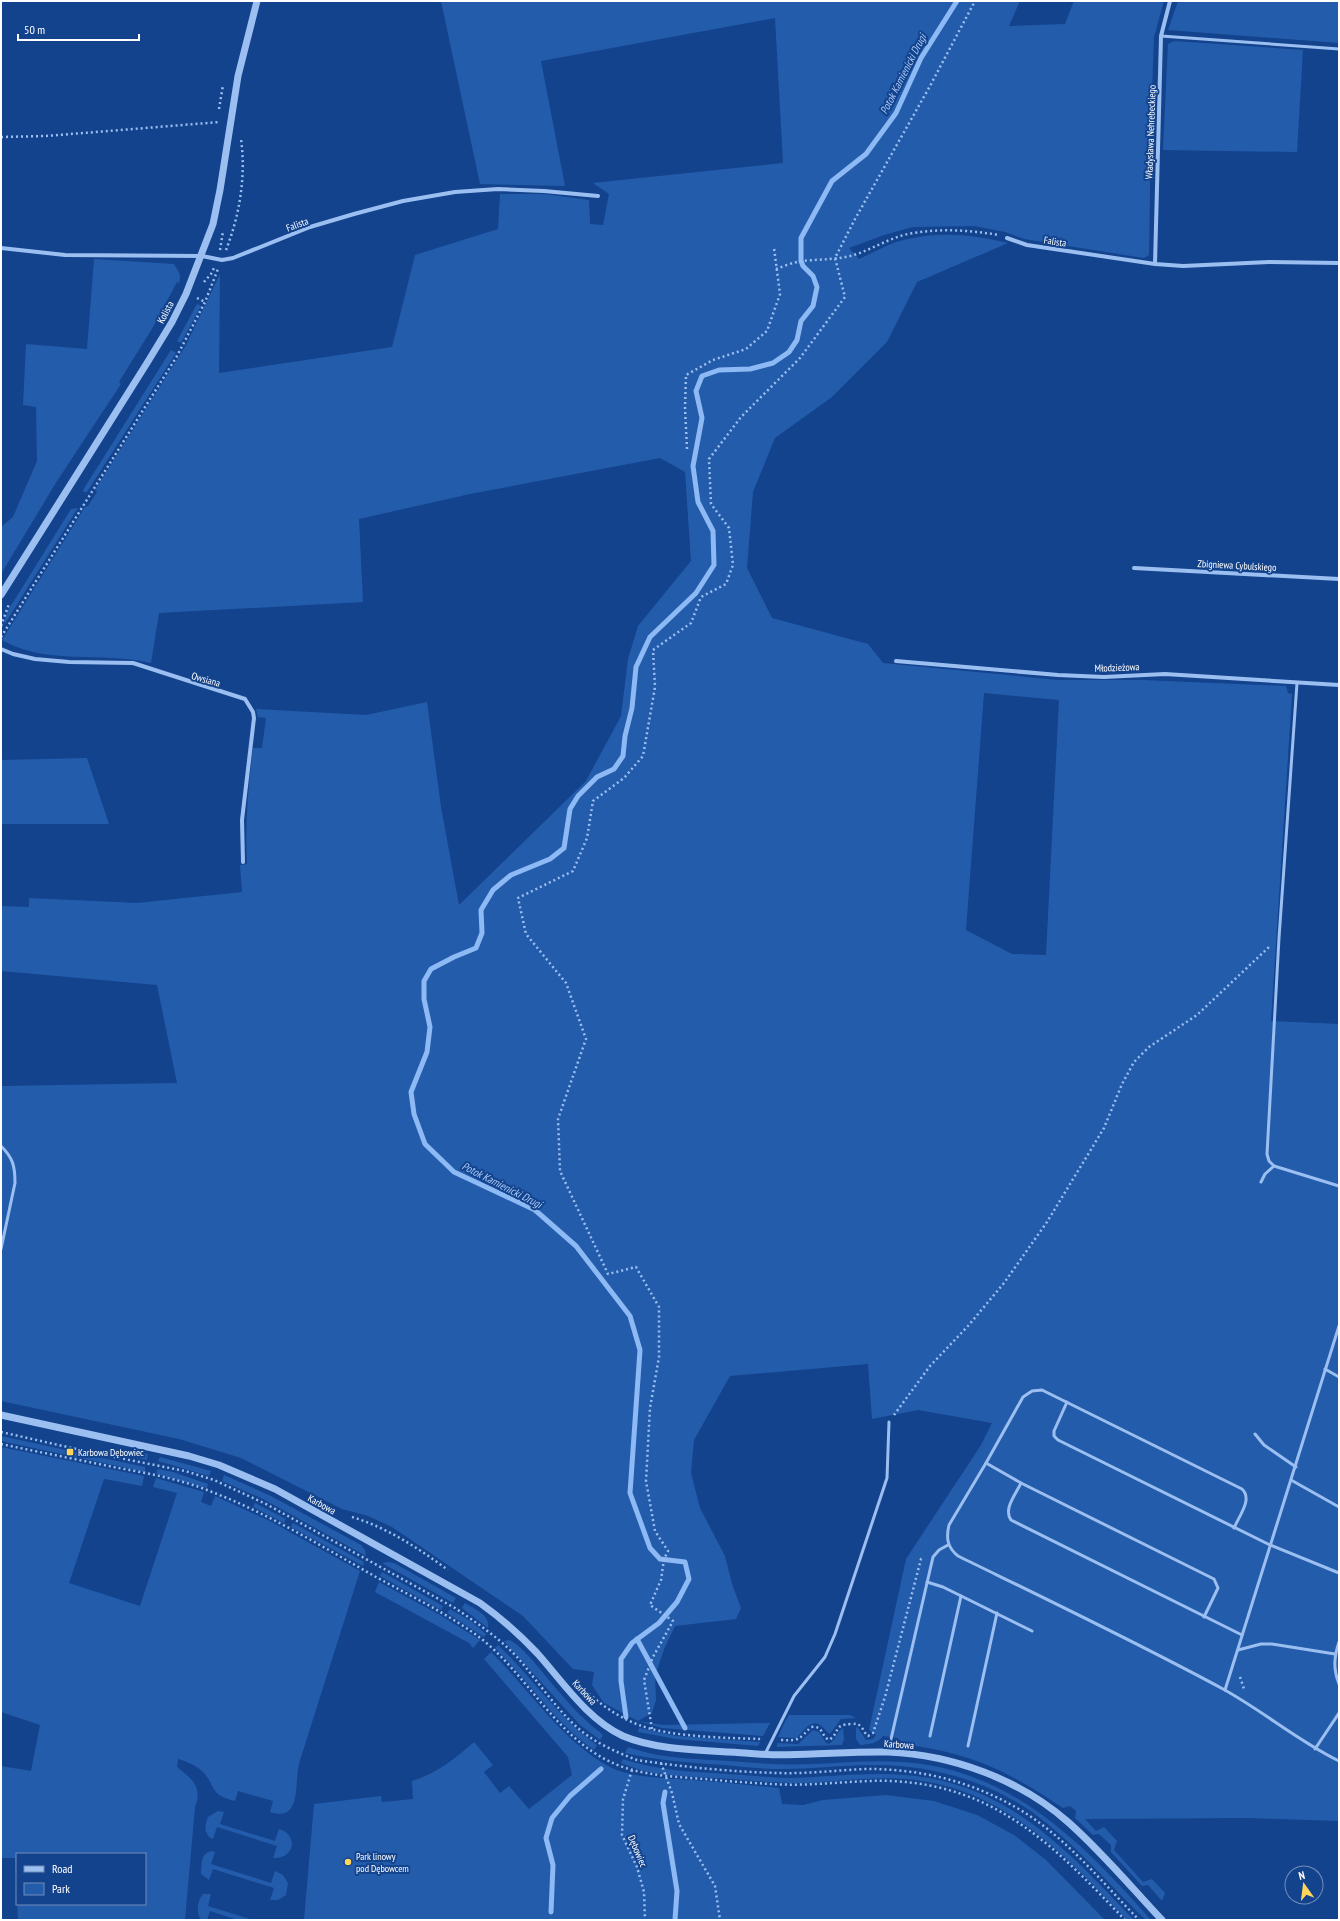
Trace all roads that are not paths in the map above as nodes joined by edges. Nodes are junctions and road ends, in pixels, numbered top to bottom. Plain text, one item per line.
1 (257, 1) edge
2 (1170, 1) edge
3 (1161, 36) junction
4 (1339, 49) edge
5 (598, 196) dead end
6 (1007, 238) road end
7 (1, 248) edge
8 (202, 256) junction
9 (1339, 263) edge
10 (1155, 264) junction
11 (1134, 568) dead end
12 (1339, 579) edge
13 (1, 595) edge
14 (1, 649) edge
15 (896, 661) dead end
16 (1297, 683) junction
17 (1339, 685) edge
18 (243, 862) dead end
19 (1, 1146) edge
20 (1274, 1166) junction
21 (1261, 1182) dead end
22 (1339, 1186) edge
23 (1, 1250) edge
24 (1339, 1326) edge
25 (1325, 1369) junction
26 (1339, 1378) edge
27 (1067, 1402) junction
28 (1, 1415) edge
29 (889, 1422) road end
30 (1255, 1434) dead end
31 (986, 1463) junction
32 (1296, 1467) junction
33 (1291, 1480) junction
34 (1021, 1483) junction
35 (1339, 1507) edge
36 (1234, 1528) junction
37 (948, 1545) junction
38 (1270, 1545) junction
39 (1339, 1572) edge
40 (928, 1582) junction
41 (961, 1596) junction
42 (997, 1613) junction
43 (1204, 1617) junction
44 (1032, 1631) dead end
45 (1242, 1635) junction
46 (1339, 1642) edge
47 (1238, 1650) junction
48 (1335, 1654) junction
49 (1339, 1684) edge
50 (1225, 1690) junction
51 (1339, 1713) edge
52 (930, 1736) dead end
53 (968, 1746) dead end
54 (1315, 1749) junction
55 (888, 1752) junction
56 (764, 1755) junction
57 (1339, 1761) edge
58 (1162, 1920) edge

1 - 8 street, Kolista
2 - 3 street, Władysława Nehrebeckiego
3 - 4 lane
3 - 10 street, Władysława Nehrebeckiego
5 - 8 street, Falista
6 - 10 street, Falista
7 - 8 street, Falista
8 - 13 street, Kolista
9 - 10 street, Falista
11 - 12 street, Zbigniewa Cybulskiego
14 - 18 street, Owsiana
15 - 16 street, Młodzieżowa
16 - 17 street, Młodzieżowa
16 - 20 lane
19 - 23 lane
20 - 21 lane
20 - 22 lane
24 - 25 lane
25 - 26 lane
25 - 32 lane
27 - 31 lane
27 - 36 lane
27 - 36 lane
28 - 56 street, Karbowa
29 - 56 lane
30 - 32 lane
31 - 34 lane
31 - 37 lane
32 - 33 lane
33 - 35 lane
33 - 38 lane
34 - 43 lane
34 - 43 lane
36 - 38 lane
37 - 40 lane
37 - 50 lane
38 - 39 lane
38 - 45 lane
40 - 41 lane
40 - 55 lane
41 - 42 lane
41 - 52 lane
42 - 44 lane
42 - 53 lane
43 - 45 lane
45 - 47 lane
46 - 48 lane
47 - 48 lane
47 - 50 lane
48 - 49 lane
50 - 54 lane
51 - 54 lane
54 - 57 lane
55 - 56 street, Karbowa
55 - 58 street, Karbowa

